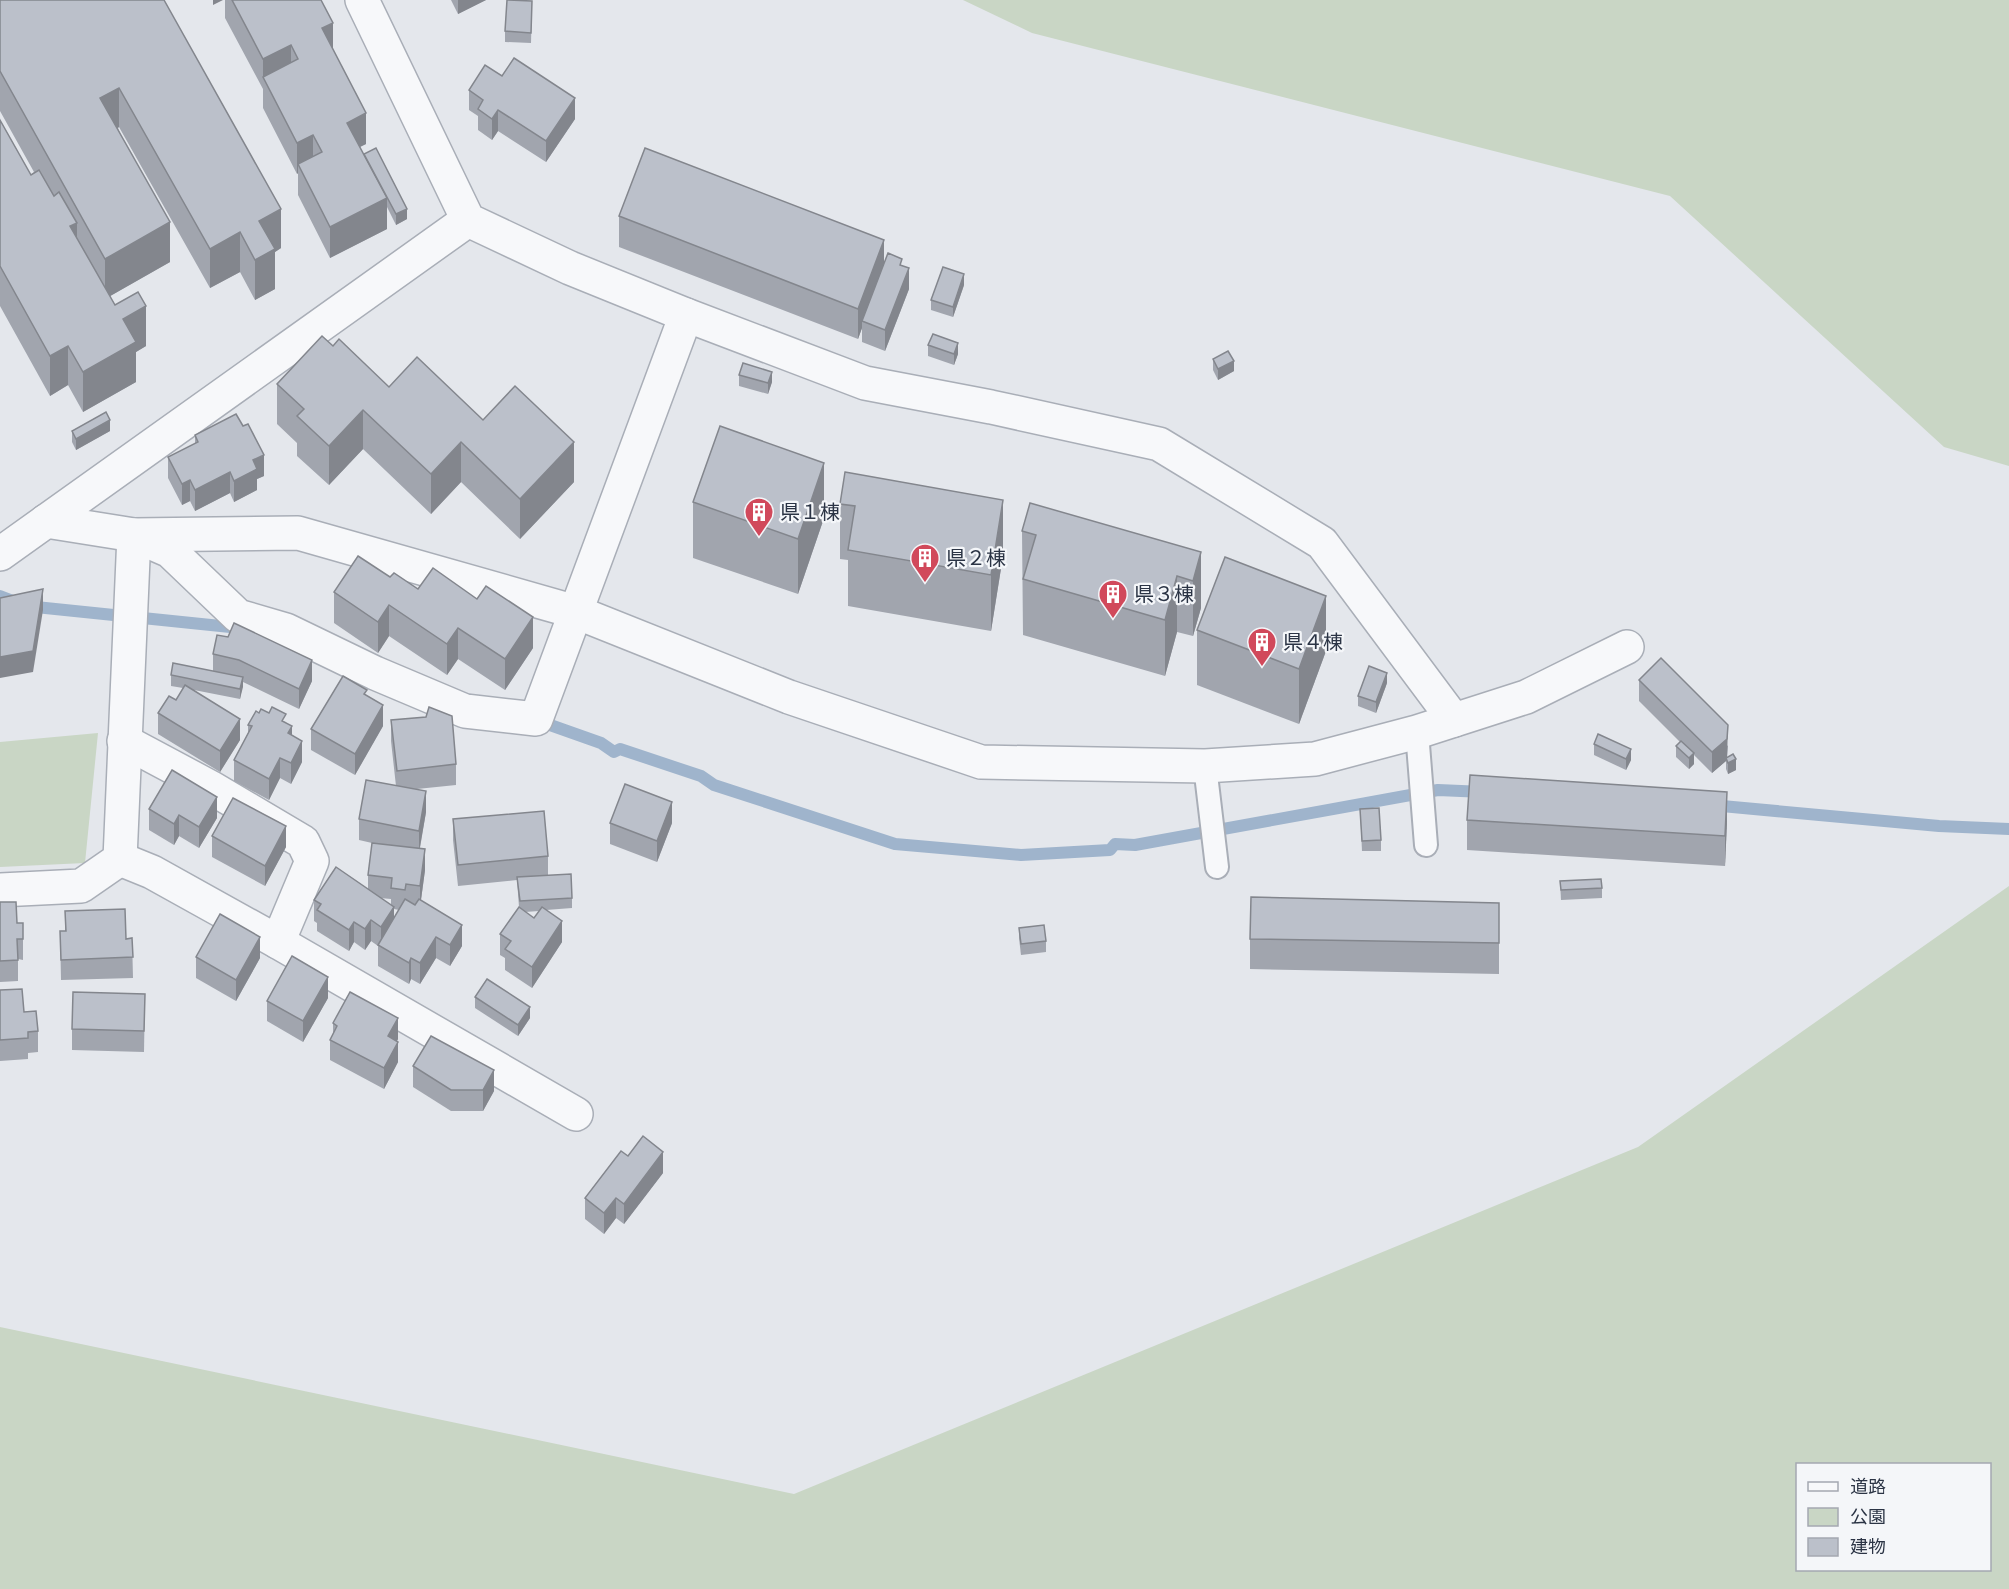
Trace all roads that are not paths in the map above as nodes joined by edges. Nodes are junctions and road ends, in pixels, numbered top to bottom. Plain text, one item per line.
1 (362, 0) edge
2 (468, 220) junction
3 (686, 315) junction
4 (46, 521) junction
5 (134, 535) junction
6 (2, 546) edge
7 (576, 612) junction
8 (1627, 647) dead end
9 (1454, 720) junction
10 (1417, 732) junction
11 (124, 741) junction
12 (1205, 766) junction
13 (1426, 845) dead end
14 (120, 860) junction
15 (1217, 867) dead end
16 (0, 890) edge
17 (278, 942) junction
18 (576, 1114) dead end

1 - 2 street
2 - 3 street
2 - 4 street
3 - 7 street
3 - 9 street
4 - 5 street
4 - 6 street
5 - 7 street
5 - 7 street
5 - 11 street
7 - 12 street
8 - 9 street
9 - 10 street
10 - 12 street
10 - 13 lane
11 - 14 street
11 - 17 street
12 - 15 lane
14 - 16 street
14 - 17 street
17 - 18 street

